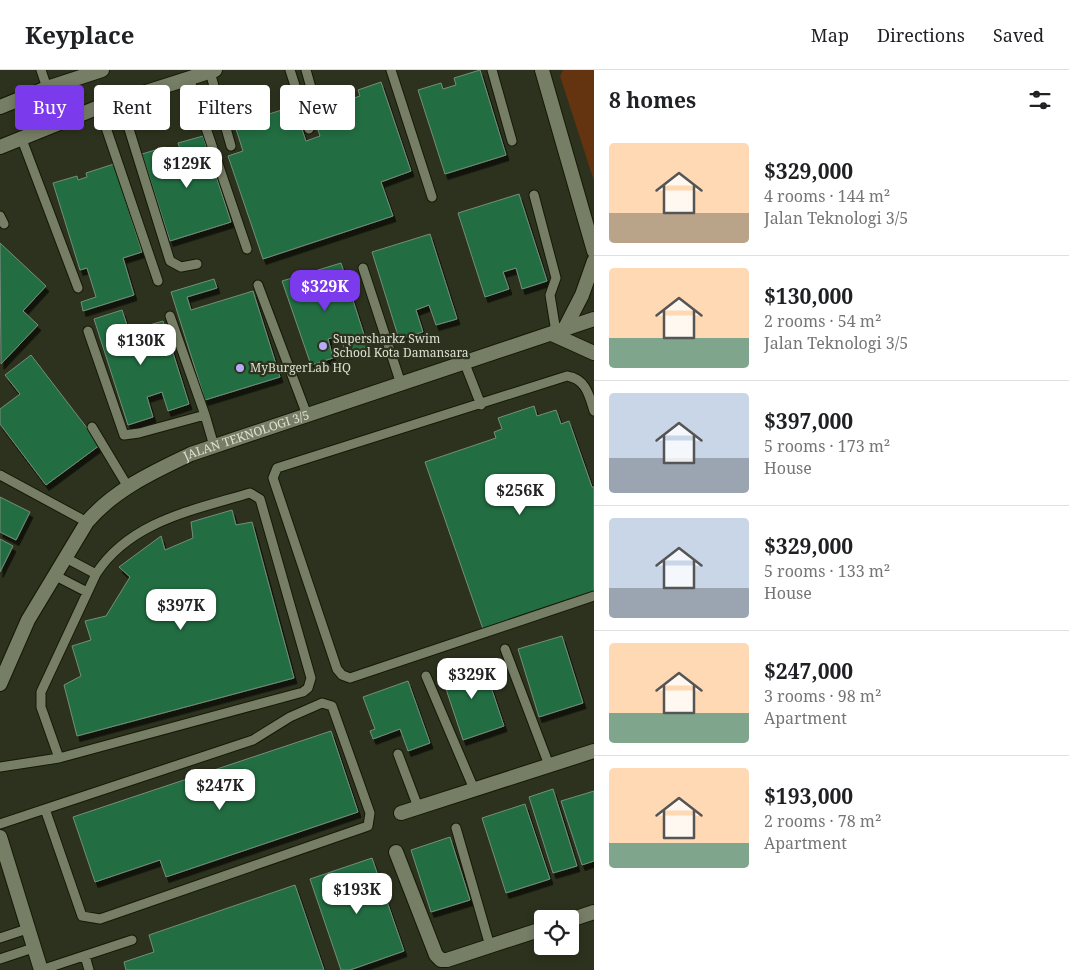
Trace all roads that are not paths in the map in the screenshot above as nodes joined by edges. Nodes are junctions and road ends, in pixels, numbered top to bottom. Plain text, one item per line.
1 (41, 70) edge
2 (102, 70) edge
3 (290, 70) edge
4 (306, 70) edge
5 (391, 70) edge
6 (492, 70) edge
7 (542, 70) edge
8 (213, 71) edge
9 (189, 78) junction
10 (45, 85) edge
11 (55, 85) edge
12 (167, 85) edge
13 (295, 85) edge
14 (310, 85) edge
15 (15, 101) edge
16 (0, 107) edge
17 (94, 109) edge
18 (107, 130) edge
19 (129, 130) edge
20 (21, 138) junction
21 (512, 141) dead end
22 (231, 146) dead end
23 (0, 147) edge
24 (534, 195) dead end
25 (432, 197) dead end
26 (248, 249) dead end
27 (594, 251) edge
28 (594, 261) edge
29 (197, 264) dead end
30 (364, 268) dead end
31 (158, 282) dead end
32 (258, 284) dead end
33 (78, 288) dead end
34 (170, 316) dead end
35 (594, 319) edge
36 (88, 331) dead end
37 (557, 332) junction
38 (594, 353) edge
39 (465, 364) junction
40 (401, 384) junction
41 (481, 405) junction
42 (594, 411) edge
43 (204, 415) junction
44 (307, 415) junction
45 (92, 427) dead end
46 (214, 446) junction
47 (0, 474) edge
48 (128, 487) junction
49 (87, 522) junction
50 (64, 557) junction
51 (96, 574) junction
52 (54, 575) junction
53 (87, 592) junction
54 (594, 596) edge
55 (505, 649) dead end
56 (426, 676) dead end
57 (0, 684) edge
58 (594, 751) edge
59 (398, 754) dead end
60 (59, 758) junction
61 (550, 765) junction
62 (0, 767) edge
63 (474, 789) junction
64 (418, 807) junction
65 (46, 809) junction
66 (401, 814) dead end
67 (0, 824) edge
68 (456, 828) dead end
69 (1, 846) edge
70 (396, 852) dead end
71 (594, 912) edge
72 (579, 917) edge
73 (27, 929) junction
74 (534, 932) edge
75 (0, 938) edge
76 (132, 940) dead end
77 (490, 946) junction
78 (33, 948) junction
79 (85, 956) junction
80 (0, 959) edge
81 (41, 970) edge
82 (90, 970) edge

1 - 10 lane
2 - 11 street
3 - 13 lane
4 - 14 lane
5 - 25 lane
6 - 21 lane
7 - 27 street
8 - 9 street
8 - 22 lane
9 - 12 street
9 - 26 lane
15 - 16 street
17 - 20 street
18 - 31 lane
19 - 29 lane
20 - 23 street
20 - 33 lane
24 - 37 lane
28 - 37 street
30 - 40 lane
32 - 44 lane
34 - 43 lane
35 - 37 street, JALAN TEKNOLOGI 3/5
36 - 43 lane
37 - 38 street
37 - 39 street, JALAN TEKNOLOGI 3/5
39 - 40 street, JALAN TEKNOLOGI 3/5
39 - 41 lane
40 - 44 street, JALAN TEKNOLOGI 3/5
41 - 42 lane
41 - 54 lane
43 - 46 lane
44 - 46 street, JALAN TEKNOLOGI 3/5
45 - 48 lane
46 - 48 street, JALAN TEKNOLOGI 3/5
47 - 49 lane
48 - 49 street, JALAN TEKNOLOGI 3/5
49 - 50 street, JALAN TEKNOLOGI 3/5
50 - 51 lane
50 - 52 street, JALAN TEKNOLOGI 3/5
51 - 53 lane
51 - 60 lane
52 - 53 lane
52 - 57 street, JALAN TEKNOLOGI 3/5
53 - 60 lane
55 - 61 lane
56 - 63 lane
58 - 61 street
59 - 64 lane
60 - 62 lane
61 - 63 street
63 - 64 street
64 - 66 street
65 - 65 lane
65 - 67 lane
68 - 77 lane
69 - 73 street
70 - 77 street
71 - 72 street
73 - 75 lane
73 - 78 street
74 - 77 street
76 - 79 lane
78 - 80 lane
78 - 81 street
79 - 81 lane
79 - 82 lane

